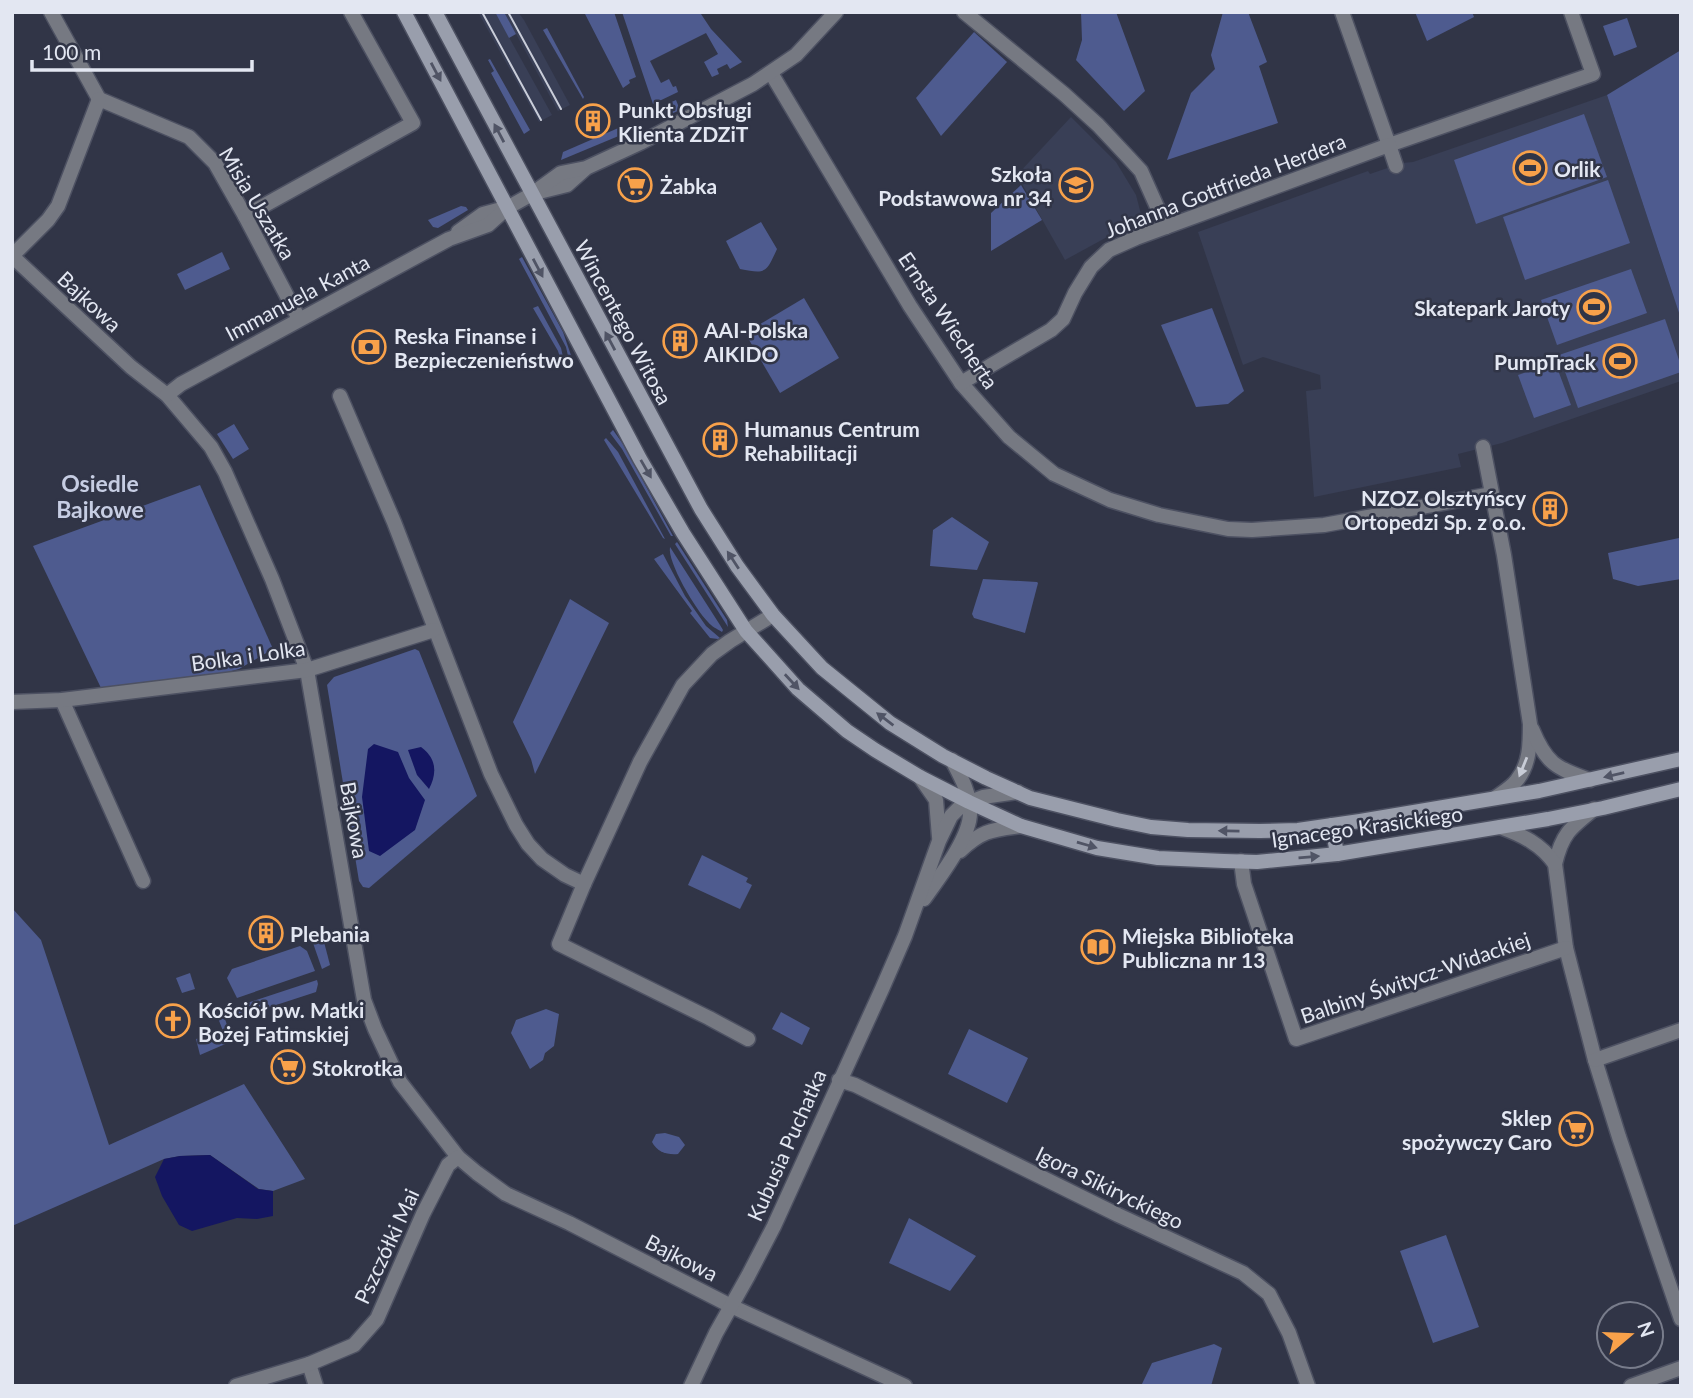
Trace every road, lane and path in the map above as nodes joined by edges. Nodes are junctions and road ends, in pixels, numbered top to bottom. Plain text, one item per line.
1 (51, 12) edge
2 (351, 12) edge
3 (404, 12) edge
4 (435, 12) edge
5 (836, 12) edge
6 (964, 12) edge
7 (1342, 12) edge
8 (1572, 12) edge
9 (772, 73) junction
10 (99, 99) junction
11 (1389, 145) junction
12 (1396, 166) dead end
13 (531, 194) junction
14 (507, 208) junction
15 (245, 216) junction
16 (1166, 227) junction
17 (12, 256) edge
18 (299, 319) junction
19 (961, 383) junction
20 (167, 395) junction
21 (340, 396) dead end
22 (1483, 447) dead end
23 (1492, 494) junction
24 (773, 615) junction
25 (434, 630) junction
26 (746, 631) junction
27 (307, 670) junction
28 (62, 700) junction
29 (12, 702) edge
30 (1530, 724) junction
31 (1681, 760) edge
32 (952, 761) junction
33 (920, 777) junction
34 (1590, 780) junction
35 (1681, 789) edge
36 (1018, 792) junction
37 (1494, 798) junction
38 (968, 802) junction
39 (1594, 809) junction
40 (1332, 825) junction
41 (1021, 826) junction
42 (1500, 827) junction
43 (939, 841) junction
44 (1337, 854) junction
45 (952, 859) junction
46 (1241, 861) junction
47 (1555, 864) junction
48 (143, 881) dead end
49 (584, 884) junction
50 (912, 918) junction
51 (1566, 948) junction
52 (1681, 1030) edge
53 (748, 1039) dead end
54 (1595, 1060) junction
55 (839, 1080) junction
56 (458, 1157) junction
57 (731, 1306) junction
58 (1681, 1319) edge
59 (309, 1364) junction
60 (1681, 1368) edge
61 (236, 1386) edge
62 (316, 1386) edge
63 (691, 1386) edge
64 (905, 1386) edge
65 (1308, 1386) edge
66 (1631, 1386) edge

1 - 10 street
2 - 15 street
3 -> 14 main road
13 -> 4 main road, Wincentego Witosa
5 - 9 street, Immanuela Kanta
6 - 16 street
7 - 11 street
8 - 11 street, Johanna Gottfrieda Herdera
9 - 13 street, Immanuela Kanta
9 - 19 street, Ernsta Wiecherta
10 - 15 street, Misia Uszatka
10 - 17 street, Bajkowa
11 - 12 street
11 - 16 street, Johanna Gottfrieda Herdera
13 - 14 street, Immanuela Kanta
24 -> 13 main road, Wincentego Witosa
14 - 18 street, Immanuela Kanta
14 -> 26 main road
15 - 18 street, Misia Uszatka
16 - 19 street, Johanna Gottfrieda Herdera
17 - 20 street, Bajkowa
18 - 20 street, Immanuela Kanta
19 - 23 street, Ernsta Wiecherta
20 - 27 street, Bajkowa
21 - 25 street
22 - 23 street
23 - 30 street
24 - 26 street
32 -> 24 main road, Ignacego Krasickiego
25 - 27 street, Bolka i Lolka
25 - 49 street
26 -> 33 main road, Ignacego Krasickiego
26 - 49 street
27 - 28 street, Bolka i Lolka
27 - 56 street, Bajkowa
28 - 29 street, Bolka i Lolka
28 - 48 street
30 - 34 street
30 -> 37 street
31 -> 34 main road, Ignacego Krasickiego
32 - 36 main road, Ignacego Krasickiego
32 - 38 street, Kubusia Puchatka
33 - 38 main road, Ignacego Krasickiego
33 - 43 street, Kubusia Puchatka
34 - 37 main road, Ignacego Krasickiego
35 - 39 main road, Ignacego Krasickiego
36 - 38 street
40 -> 36 main road, Ignacego Krasickiego
37 - 40 main road, Ignacego Krasickiego
38 - 41 main road, Ignacego Krasickiego
38 - 43 street, Kubusia Puchatka
38 - 45 street, Kubusia Puchatka
39 - 42 main road, Ignacego Krasickiego
39 - 47 street
40 - 44 main road
41 - 45 street, Kubusia Puchatka
41 -> 46 main road, Ignacego Krasickiego
42 - 44 main road, Ignacego Krasickiego
42 - 47 street
43 - 50 street, Kubusia Puchatka
46 -> 44 main road, Ignacego Krasickiego
45 - 50 street, Kubusia Puchatka
46 - 51 street, Balbiny Świtycz-Widackiej
47 - 51 street
49 - 53 street
50 - 55 street, Kubusia Puchatka
51 - 54 street
52 - 54 street
54 - 58 street
55 - 57 street, Kubusia Puchatka
55 - 65 street, Igora Sikiryckiego
56 - 57 street, Bajkowa
56 - 59 street, Pszczółki Mai
57 - 63 street, Kubusia Puchatka
57 - 64 street, Bajkowa
59 - 61 street, Pszczółki Mai
59 - 62 street
60 - 66 street

